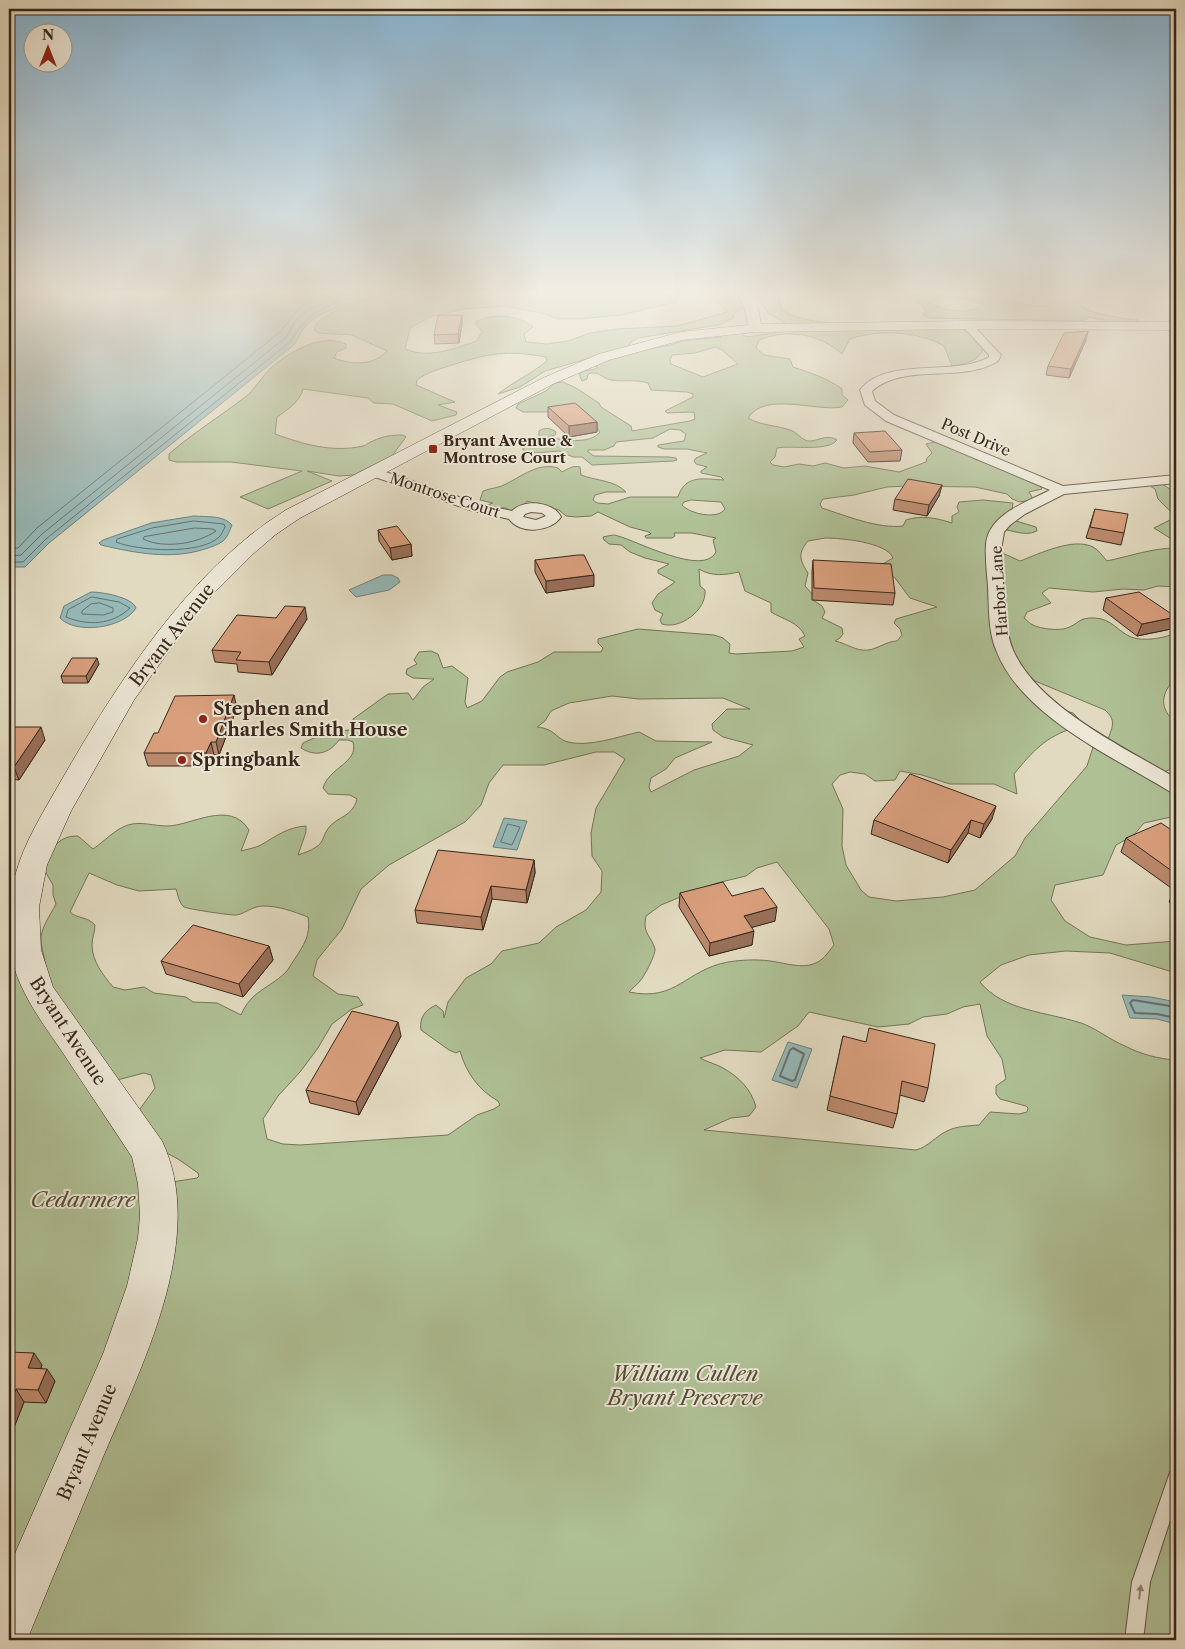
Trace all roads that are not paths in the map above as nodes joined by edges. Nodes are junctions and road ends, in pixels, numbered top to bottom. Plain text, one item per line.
1 (575, 369) edge
2 (954, 369) edge
3 (374, 472) junction
4 (1176, 479) edge
5 (1061, 490) junction
6 (516, 516) dead end
7 (1176, 787) edge
8 (1176, 1478) edge
9 (9, 1623) edge
10 (1134, 1640) edge

1 - 3 main road, Bryant Avenue
2 - 5 street, Post Drive
3 - 6 street, Montrose Court
3 - 9 main road, Bryant Avenue
4 - 5 street, Harbor Lane
5 - 7 street, Harbor Lane
10 -> 8 lane

